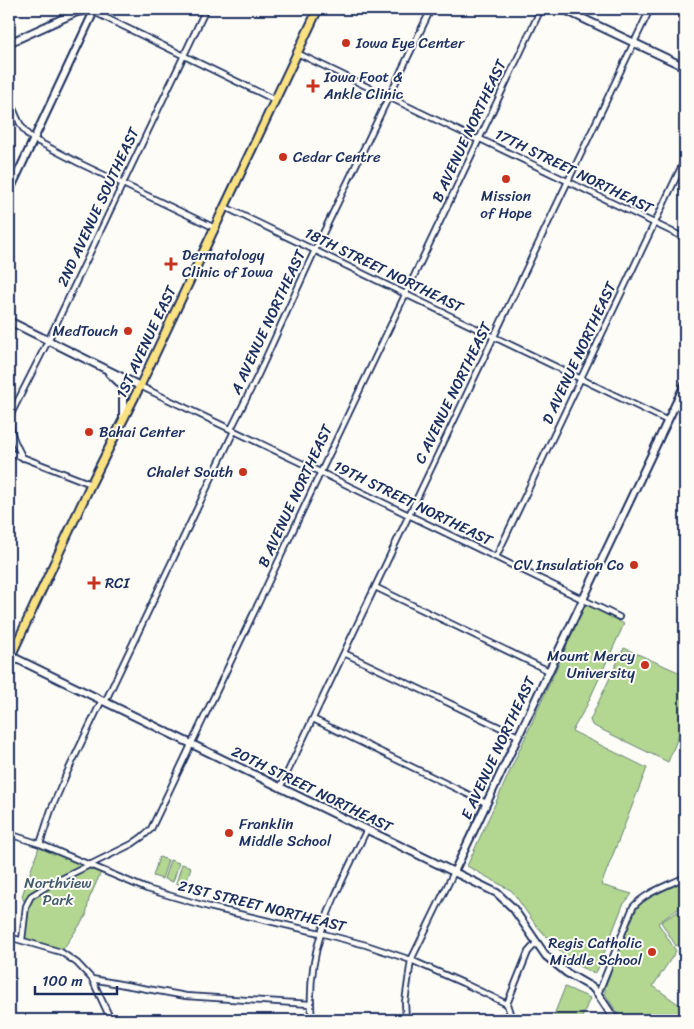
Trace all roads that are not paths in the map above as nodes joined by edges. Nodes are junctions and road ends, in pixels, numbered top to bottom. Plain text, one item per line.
1 (206, 9) edge
2 (318, 9) edge
3 (431, 9) edge
4 (540, 9) edge
5 (563, 9) edge
6 (650, 9) edge
7 (95, 10) edge
8 (9, 43) edge
9 (634, 43) junction
10 (297, 53) junction
11 (184, 56) junction
12 (685, 67) edge
13 (389, 97) junction
14 (9, 98) edge
15 (275, 100) junction
16 (33, 139) junction
17 (478, 139) junction
18 (685, 159) edge
19 (568, 181) junction
20 (123, 183) junction
21 (9, 192) edge
22 (225, 206) junction
23 (654, 224) junction
24 (215, 228) junction
25 (685, 238) edge
26 (315, 250) junction
27 (405, 294) junction
28 (9, 321) edge
29 (494, 337) junction
30 (48, 341) junction
31 (98, 365) junction
32 (580, 379) junction
33 (685, 384) edge
34 (140, 386) junction
35 (9, 416) edge
36 (668, 421) junction
37 (123, 422) junction
38 (233, 430) junction
39 (9, 452) edge
40 (23, 458) junction
41 (320, 472) junction
42 (92, 484) junction
43 (408, 516) junction
44 (496, 557) junction
45 (375, 587) junction
46 (582, 600) junction
47 (619, 617) dead end
48 (344, 653) junction
49 (10, 658) edge
50 (549, 671) junction
51 (104, 701) junction
52 (313, 718) junction
53 (518, 736) junction
54 (191, 743) junction
55 (280, 788) junction
56 (486, 803) junction
57 (367, 829) junction
58 (9, 834) edge
59 (40, 844) junction
60 (90, 865) junction
61 (454, 872) junction
62 (685, 877) edge
63 (320, 933) junction
64 (9, 937) edge
65 (22, 940) junction
66 (537, 942) junction
67 (411, 960) junction
68 (92, 979) junction
69 (598, 994) junction
70 (310, 1004) junction
71 (507, 1004) junction
72 (111, 1020) edge
73 (312, 1020) edge
74 (406, 1020) edge
75 (512, 1020) edge
76 (616, 1020) edge

1 - 11 street, 2ND AVENUE SOUTHEAST
2 - 10 main road, 1ST AVENUE EAST
3 - 13 street, A AVENUE NORTHEAST
4 - 17 street, B AVENUE NORTHEAST
5 - 9 street
6 - 9 street, C AVENUE NORTHEAST
7 - 8 street
7 - 11 street
7 - 16 street
9 - 12 street
9 - 19 street, C AVENUE NORTHEAST
10 - 13 street, 17TH STREET NORTHEAST
10 - 15 main road, 1ST AVENUE EAST
11 - 15 street
11 - 20 street, 2ND AVENUE SOUTHEAST
13 - 17 street, 17TH STREET NORTHEAST
13 - 26 street, A AVENUE NORTHEAST
14 - 16 street
15 - 22 main road, 1ST AVENUE EAST
16 - 20 street
16 - 21 street
17 - 19 street, 17TH STREET NORTHEAST
17 - 27 street, B AVENUE NORTHEAST
18 - 23 street, D AVENUE NORTHEAST
19 - 23 street, 17TH STREET NORTHEAST
19 - 29 street, C AVENUE NORTHEAST
20 - 24 street
20 - 30 street, 2ND AVENUE SOUTHEAST
22 - 24 main road, 1ST AVENUE EAST
22 - 26 street, 18TH STREET NORTHEAST
23 - 25 street, 17TH STREET NORTHEAST
23 - 32 street, D AVENUE NORTHEAST
24 - 34 main road, 1ST AVENUE EAST
26 - 27 street, 18TH STREET NORTHEAST
26 - 38 street, A AVENUE NORTHEAST
27 - 29 street, 18TH STREET NORTHEAST
27 - 41 street, B AVENUE NORTHEAST
28 - 30 street
29 - 32 street, 18TH STREET NORTHEAST
29 - 43 street, C AVENUE NORTHEAST
30 - 31 street
30 - 35 street, 2ND AVENUE SOUTHEAST
31 - 34 street
31 - 37 street
32 - 36 street, 18TH STREET NORTHEAST
32 - 44 street, D AVENUE NORTHEAST
33 - 36 street, E AVENUE NORTHEAST
34 - 37 main road, 1ST AVENUE EAST
34 - 38 street, 19TH STREET NORTHEAST
35 - 40 street, 2ND AVENUE SOUTHEAST
36 - 46 street, E AVENUE NORTHEAST
37 - 42 main road, 1ST AVENUE EAST
38 - 41 street, 19TH STREET NORTHEAST
38 - 51 street, A AVENUE NORTHEAST
39 - 40 street
40 - 42 street
41 - 43 street, 19TH STREET NORTHEAST
41 - 54 street, B AVENUE NORTHEAST
42 - 49 main road, 1ST AVENUE EAST
43 - 44 street, 19TH STREET NORTHEAST
43 - 45 street, C AVENUE NORTHEAST
44 - 46 street, 19TH STREET NORTHEAST
45 - 48 street, C AVENUE NORTHEAST
45 - 50 street
46 - 47 street, 19TH STREET NORTHEAST
46 - 50 street, E AVENUE NORTHEAST
48 - 52 street, C AVENUE NORTHEAST
48 - 53 street
49 - 51 street, 20TH STREET NORTHEAST
50 - 53 street, E AVENUE NORTHEAST
51 - 54 street, 20TH STREET NORTHEAST
51 - 59 street, A AVENUE NORTHEAST
52 - 55 street, C AVENUE NORTHEAST
52 - 56 street
53 - 56 street, E AVENUE NORTHEAST
54 - 55 street, 20TH STREET NORTHEAST
54 - 60 street, B AVENUE NORTHEAST
55 - 57 street, 20TH STREET NORTHEAST
56 - 61 street, E AVENUE NORTHEAST
57 - 61 street, 20TH STREET NORTHEAST
57 - 63 street
58 - 59 street, 21ST STREET NORTHEAST
59 - 60 street, 21ST STREET NORTHEAST
60 - 63 street, 21ST STREET NORTHEAST
60 - 65 street, B AVENUE NORTHEAST
61 - 66 street, 20TH STREET NORTHEAST
61 - 67 street, E AVENUE NORTHEAST
62 - 69 street
63 - 67 street, 21ST STREET NORTHEAST
63 - 70 street
64 - 65 street
65 - 68 street
66 - 69 street, 20TH STREET NORTHEAST
66 - 71 street
67 - 71 street, 21ST STREET NORTHEAST
67 - 74 street, E AVENUE NORTHEAST
68 - 70 street
68 - 72 street
69 - 76 street, 20TH STREET NORTHEAST
70 - 73 street
71 - 75 street

